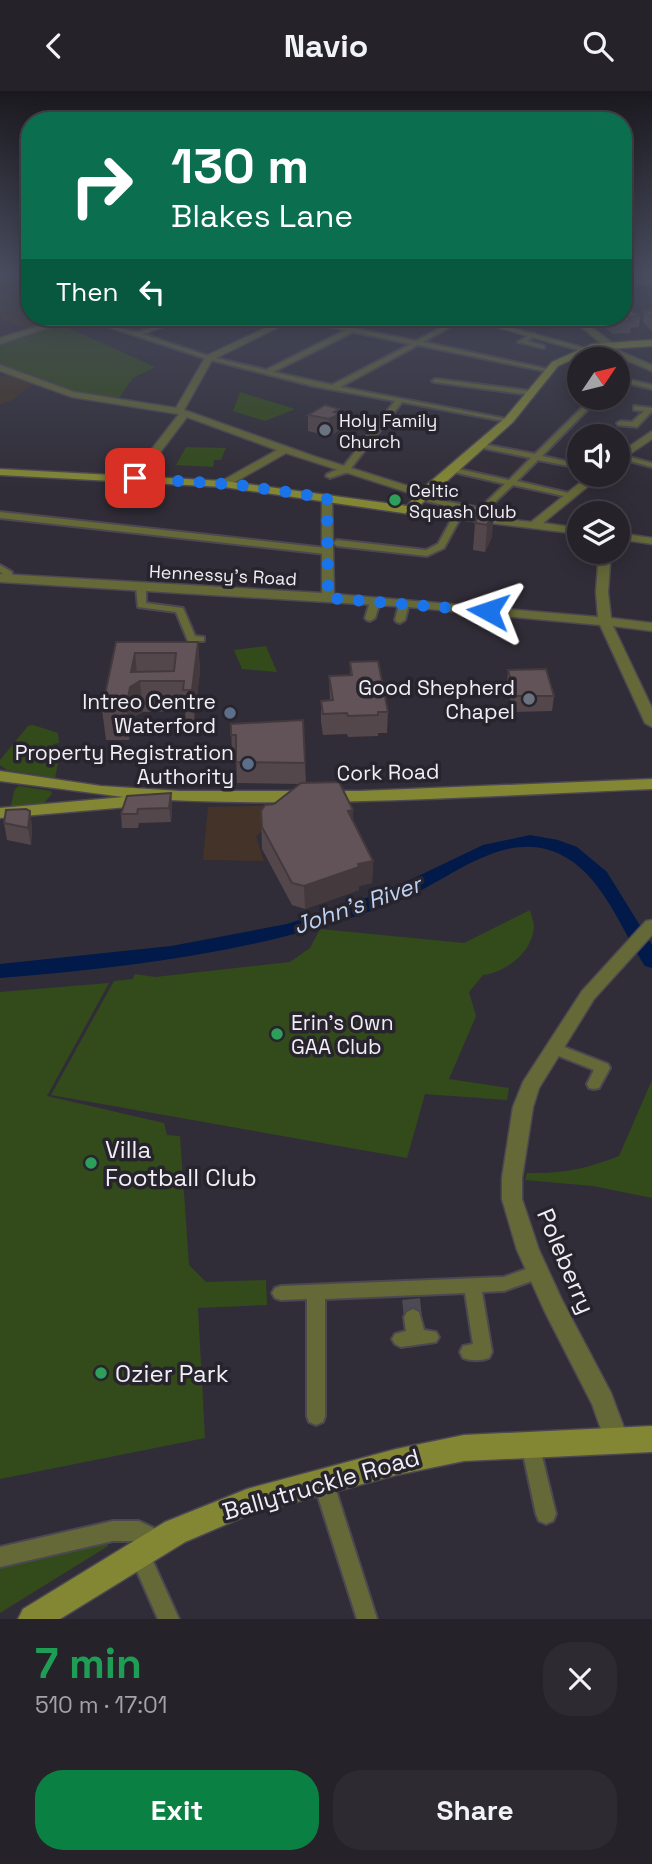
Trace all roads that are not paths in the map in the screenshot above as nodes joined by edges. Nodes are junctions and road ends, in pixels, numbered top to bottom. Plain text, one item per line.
1 (170, 345) edge
2 (235, 345) edge
3 (321, 345) edge
4 (409, 345) edge
5 (425, 345) edge
6 (536, 345) edge
7 (615, 345) edge
8 (604, 346) junction
9 (542, 347) dead end
10 (598, 347) edge
11 (209, 358) junction
12 (567, 358) edge
13 (0, 367) edge
14 (652, 368) edge
15 (549, 370) junction
16 (268, 372) junction
17 (449, 372) dead end
18 (436, 381) dead end
19 (630, 382) edge
20 (313, 384) junction
21 (465, 385) junction
22 (651, 386) edge
23 (333, 388) junction
24 (475, 391) dead end
25 (352, 392) junction
26 (531, 393) junction
27 (400, 401) junction
28 (637, 408) dead end
29 (584, 410) edge
30 (182, 412) junction
31 (649, 415) edge
32 (509, 420) junction
33 (621, 423) dead end
34 (652, 434) edge
35 (481, 445) junction
36 (286, 449) junction
37 (630, 450) edge
38 (537, 457) junction
39 (630, 460) edge
40 (567, 463) edge
41 (652, 465) edge
42 (344, 469) junction
43 (452, 470) junction
44 (0, 472) edge
45 (330, 476) dead end
46 (135, 478) junction
47 (510, 482) junction
48 (224, 484) junction
49 (581, 487) edge
50 (570, 496) junction
51 (426, 497) junction
52 (327, 498) junction
53 (410, 510) junction
54 (478, 514) junction
55 (0, 515) edge
56 (458, 515) junction
57 (535, 524) junction
58 (567, 529) edge
59 (630, 537) edge
60 (649, 538) edge
61 (337, 543) dead end
62 (326, 551) junction
63 (604, 564) edge
64 (3, 578) edge
65 (141, 587) junction
66 (328, 598) junction
67 (374, 602) junction
68 (404, 604) junction
69 (370, 618) dead end
70 (400, 620) dead end
71 (604, 620) junction
72 (652, 627) edge
73 (201, 639) dead end
74 (652, 723) edge
75 (0, 776) edge
76 (652, 784) edge
77 (67, 787) junction
78 (87, 789) junction
79 (180, 796) junction
80 (80, 806) junction
81 (39, 809) junction
82 (0, 813) edge
83 (652, 925) edge
84 (554, 1048) junction
85 (594, 1084) dead end
86 (537, 1272) junction
87 (472, 1286) junction
88 (316, 1292) junction
89 (281, 1293) dead end
90 (411, 1301) junction
91 (415, 1338) dead end
92 (469, 1352) dead end
93 (316, 1416) dead end
94 (652, 1439) edge
95 (617, 1441) junction
96 (530, 1444) junction
97 (323, 1481) junction
98 (546, 1514) dead end
99 (149, 1547) junction
100 (0, 1557) edge
101 (33, 1619) edge
102 (169, 1619) edge
103 (367, 1619) edge

1 - 11 street
2 - 11 street
3 - 16 street
4 - 23 street
5 - 15 street
6 - 9 street
7 - 8 main road
8 - 10 main road
8 - 14 street
11 - 16 street
11 - 30 street
12 - 15 main road
13 - 30 street
15 - 26 main road
16 - 20 street
17 - 21 street
18 - 21 street
19 - 22 street
20 - 23 street
20 - 25 street
21 - 24 street
21 - 26 street
23 - 25 street
25 - 27 street
26 - 32 main road
27 - 32 street
27 - 42 street
28 - 31 street
29 - 38 street
30 - 36 street
30 - 46 street
31 - 33 street
32 - 35 main road
34 - 37 street
35 - 38 street
35 - 43 main road
36 - 42 street
36 - 48 street
38 - 40 street
38 - 47 street
39 - 41 street
42 - 45 street
42 - 51 street
43 - 47 street
43 - 51 main road
44 - 46 main road
46 - 48 main road
47 - 50 street
47 - 54 street
48 - 52 main road
49 - 50 street
50 - 57 street
51 - 53 main road
51 - 54 street
52 - 53 main road
52 - 62 street
53 - 56 street
54 - 56 street
54 - 57 street
55 - 62 street
56 - 61 street
57 - 58 street
59 - 60 street
62 - 66 street
63 - 71 street
64 - 65 street, Hennessy's Road
65 - 66 street, Hennessy's Road
65 - 73 street
66 - 67 street, Hennessy's Road
67 - 68 street, Hennessy's Road
67 - 69 street
68 - 70 street
68 - 71 street, Hennessy's Road
71 - 72 street, Hennessy's Road
71 - 74 street
75 - 77 main road, Cork Road
76 - 79 main road, Cork Road
77 - 78 main road, Cork Road
77 - 81 main road
78 - 79 main road, Cork Road
78 - 80 main road
79 - 80 main road
80 - 81 main road
81 - 82 main road
83 - 84 street, Poleberry
84 - 85 street
84 - 86 street, Poleberry
86 - 87 street
86 - 95 street, Poleberry
87 - 90 street
87 - 92 street
88 - 89 street
88 - 90 street
88 - 93 street
90 - 91 street
94 - 95 main road, Ballytruckle Road
95 - 96 main road, Ballytruckle Road
96 - 97 main road, Ballytruckle Road
96 - 98 street
97 - 99 main road, Ballytruckle Road
97 - 103 street
99 - 100 street
99 - 101 main road, Ballytruckle Road
99 - 102 street

